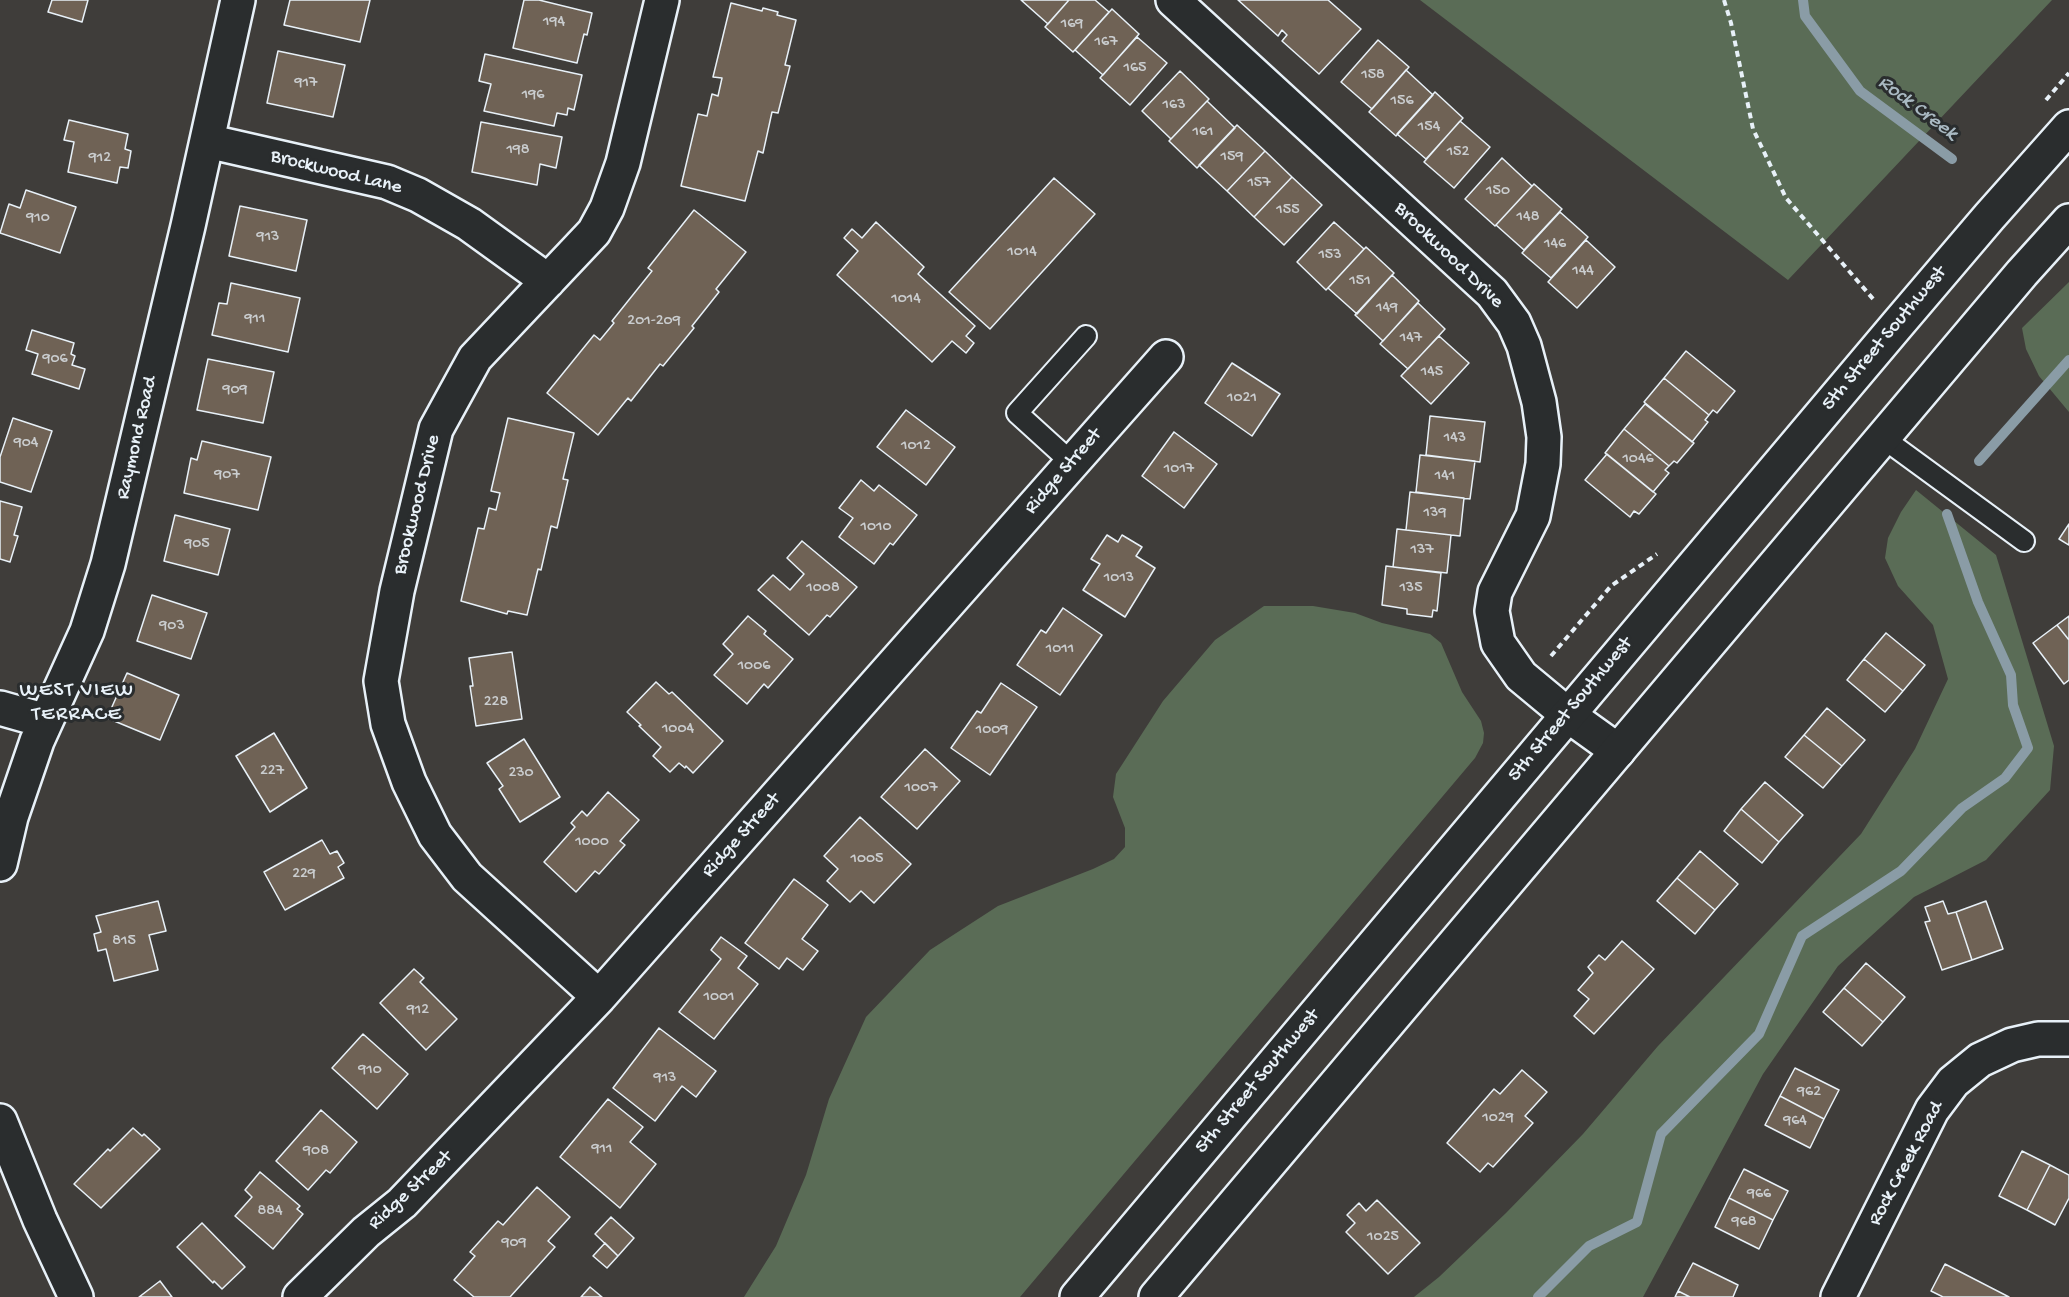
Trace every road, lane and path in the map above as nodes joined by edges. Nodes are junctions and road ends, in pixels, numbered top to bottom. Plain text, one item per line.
1 (238, 0) edge
2 (662, 0) edge
3 (1173, 0) edge
4 (1724, 0) edge
5 (2069, 73) edge
6 (2041, 106) dead end
7 (2069, 127) edge
8 (207, 141) junction
9 (2069, 221) edge
10 (548, 282) junction
11 (1869, 309) dead end
12 (1086, 336) dead end
13 (1166, 357) dead end
14 (1883, 438) junction
15 (1072, 463) junction
16 (2024, 541) dead end
17 (1659, 552) dead end
18 (1546, 657) dead end
19 (0, 708) edge
20 (1568, 715) junction
21 (46, 721) junction
22 (1618, 751) junction
23 (0, 864) edge
24 (599, 997) junction
25 (2069, 1039) edge
26 (0, 1121) edge
27 (76, 1297) edge
28 (300, 1297) edge
29 (1077, 1297) edge
30 (1156, 1297) edge
31 (1838, 1297) edge

1 - 8 street, Raymond Road
2 - 10 street, Brookwood Drive
3 - 20 street, Brookwood Drive
4 - 11 path
5 - 6 path
7 - 20 street, 5th Street Southwest
8 - 10 street, Brockwood Lane
8 - 21 street, Raymond Road
9 - 14 street
10 - 24 street, Brookwood Drive
12 - 15 lane
13 - 15 street, Ridge Street
14 - 16 lane
14 - 22 street
15 - 24 street, Ridge Street
17 - 18 path
19 - 21 street
20 - 22 street, Brookwood Drive
20 - 29 street, 5th Street Southwest
21 - 23 street, Raymond Road
22 - 30 street
24 - 28 street, Ridge Street
25 - 31 street, Rock Creek Road
26 - 27 street

